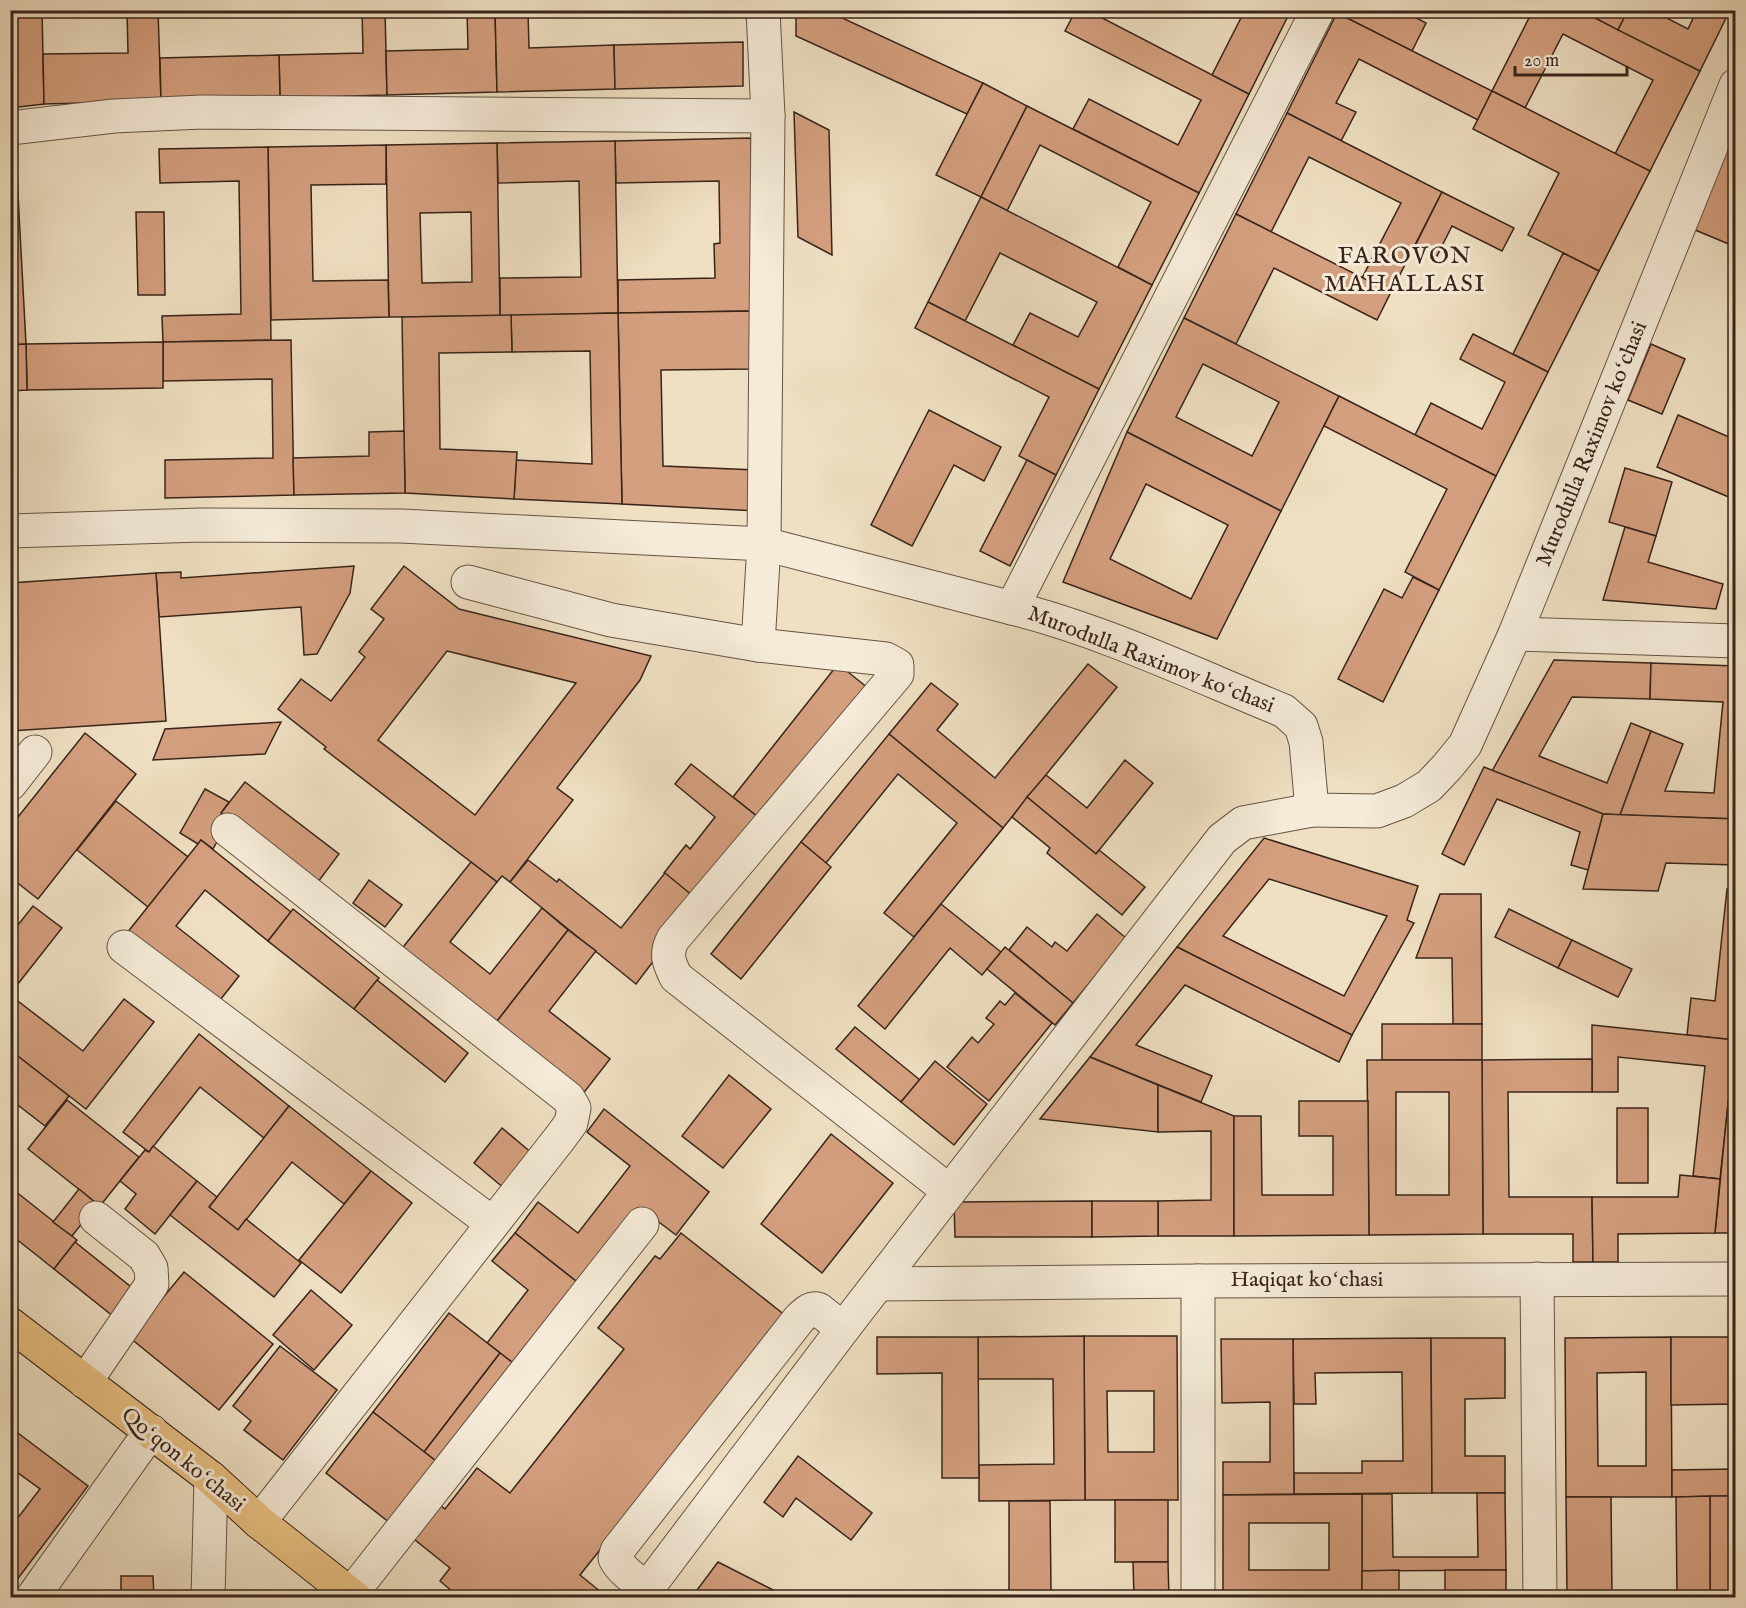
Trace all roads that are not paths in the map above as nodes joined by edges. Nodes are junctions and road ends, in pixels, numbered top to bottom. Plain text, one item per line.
1 (763, 10) edge
2 (1318, 10) edge
3 (1736, 85) edge
4 (768, 116) junction
5 (10, 128) edge
6 (10, 531) edge
7 (764, 544) junction
8 (468, 582) dead end
9 (1012, 608) junction
10 (1515, 634) junction
11 (1736, 641) edge
12 (758, 645) junction
13 (35, 752) dead end
14 (10, 784) edge
15 (1312, 810) junction
16 (228, 830) dead end
17 (124, 947) dead end
18 (949, 1191) junction
19 (96, 1218) dead end
20 (492, 1222) junction
21 (642, 1224) dead end
22 (1537, 1279) junction
23 (1736, 1279) edge
24 (1198, 1281) junction
25 (879, 1284) junction
26 (10, 1324) edge
27 (843, 1329) junction
28 (85, 1383) junction
29 (728, 1411) junction
30 (151, 1431) junction
31 (761, 1437) junction
32 (211, 1478) junction
33 (259, 1522) junction
34 (643, 1593) edge
35 (353, 1596) edge
36 (32, 1598) edge
37 (208, 1598) edge
38 (1198, 1598) edge
39 (1540, 1598) edge

1 - 4 street
2 - 9 street, Murodulla Raximov koʻchasi
3 - 10 street, Murodulla Raximov koʻchasi
4 - 5 street
4 - 7 street
6 - 7 street
7 - 9 street
7 - 12 street
8 - 12 street
9 - 15 street, Murodulla Raximov koʻchasi
10 - 11 street
10 - 15 street, Murodulla Raximov koʻchasi
12 - 18 street
13 - 14 street
15 - 18 street
16 - 20 street
17 - 20 street
18 - 25 street
19 - 28 street
20 - 33 street
21 - 35 street
22 - 23 street, Haqiqat koʻchasi
22 - 24 street, Haqiqat koʻchasi
22 - 39 street
24 - 25 street, Haqiqat koʻchasi
24 - 38 street
25 - 27 street
26 - 28 main road, Qoʻqon koʻchasi
27 - 29 street
27 - 31 street
28 - 30 main road, Qoʻqon koʻchasi
29 - 31 street
29 - 34 street
30 - 32 main road, Qoʻqon koʻchasi
30 - 36 street
31 - 34 street
32 - 33 main road, Qoʻqon koʻchasi
32 - 37 street
33 - 35 main road, Qoʻqon koʻchasi

